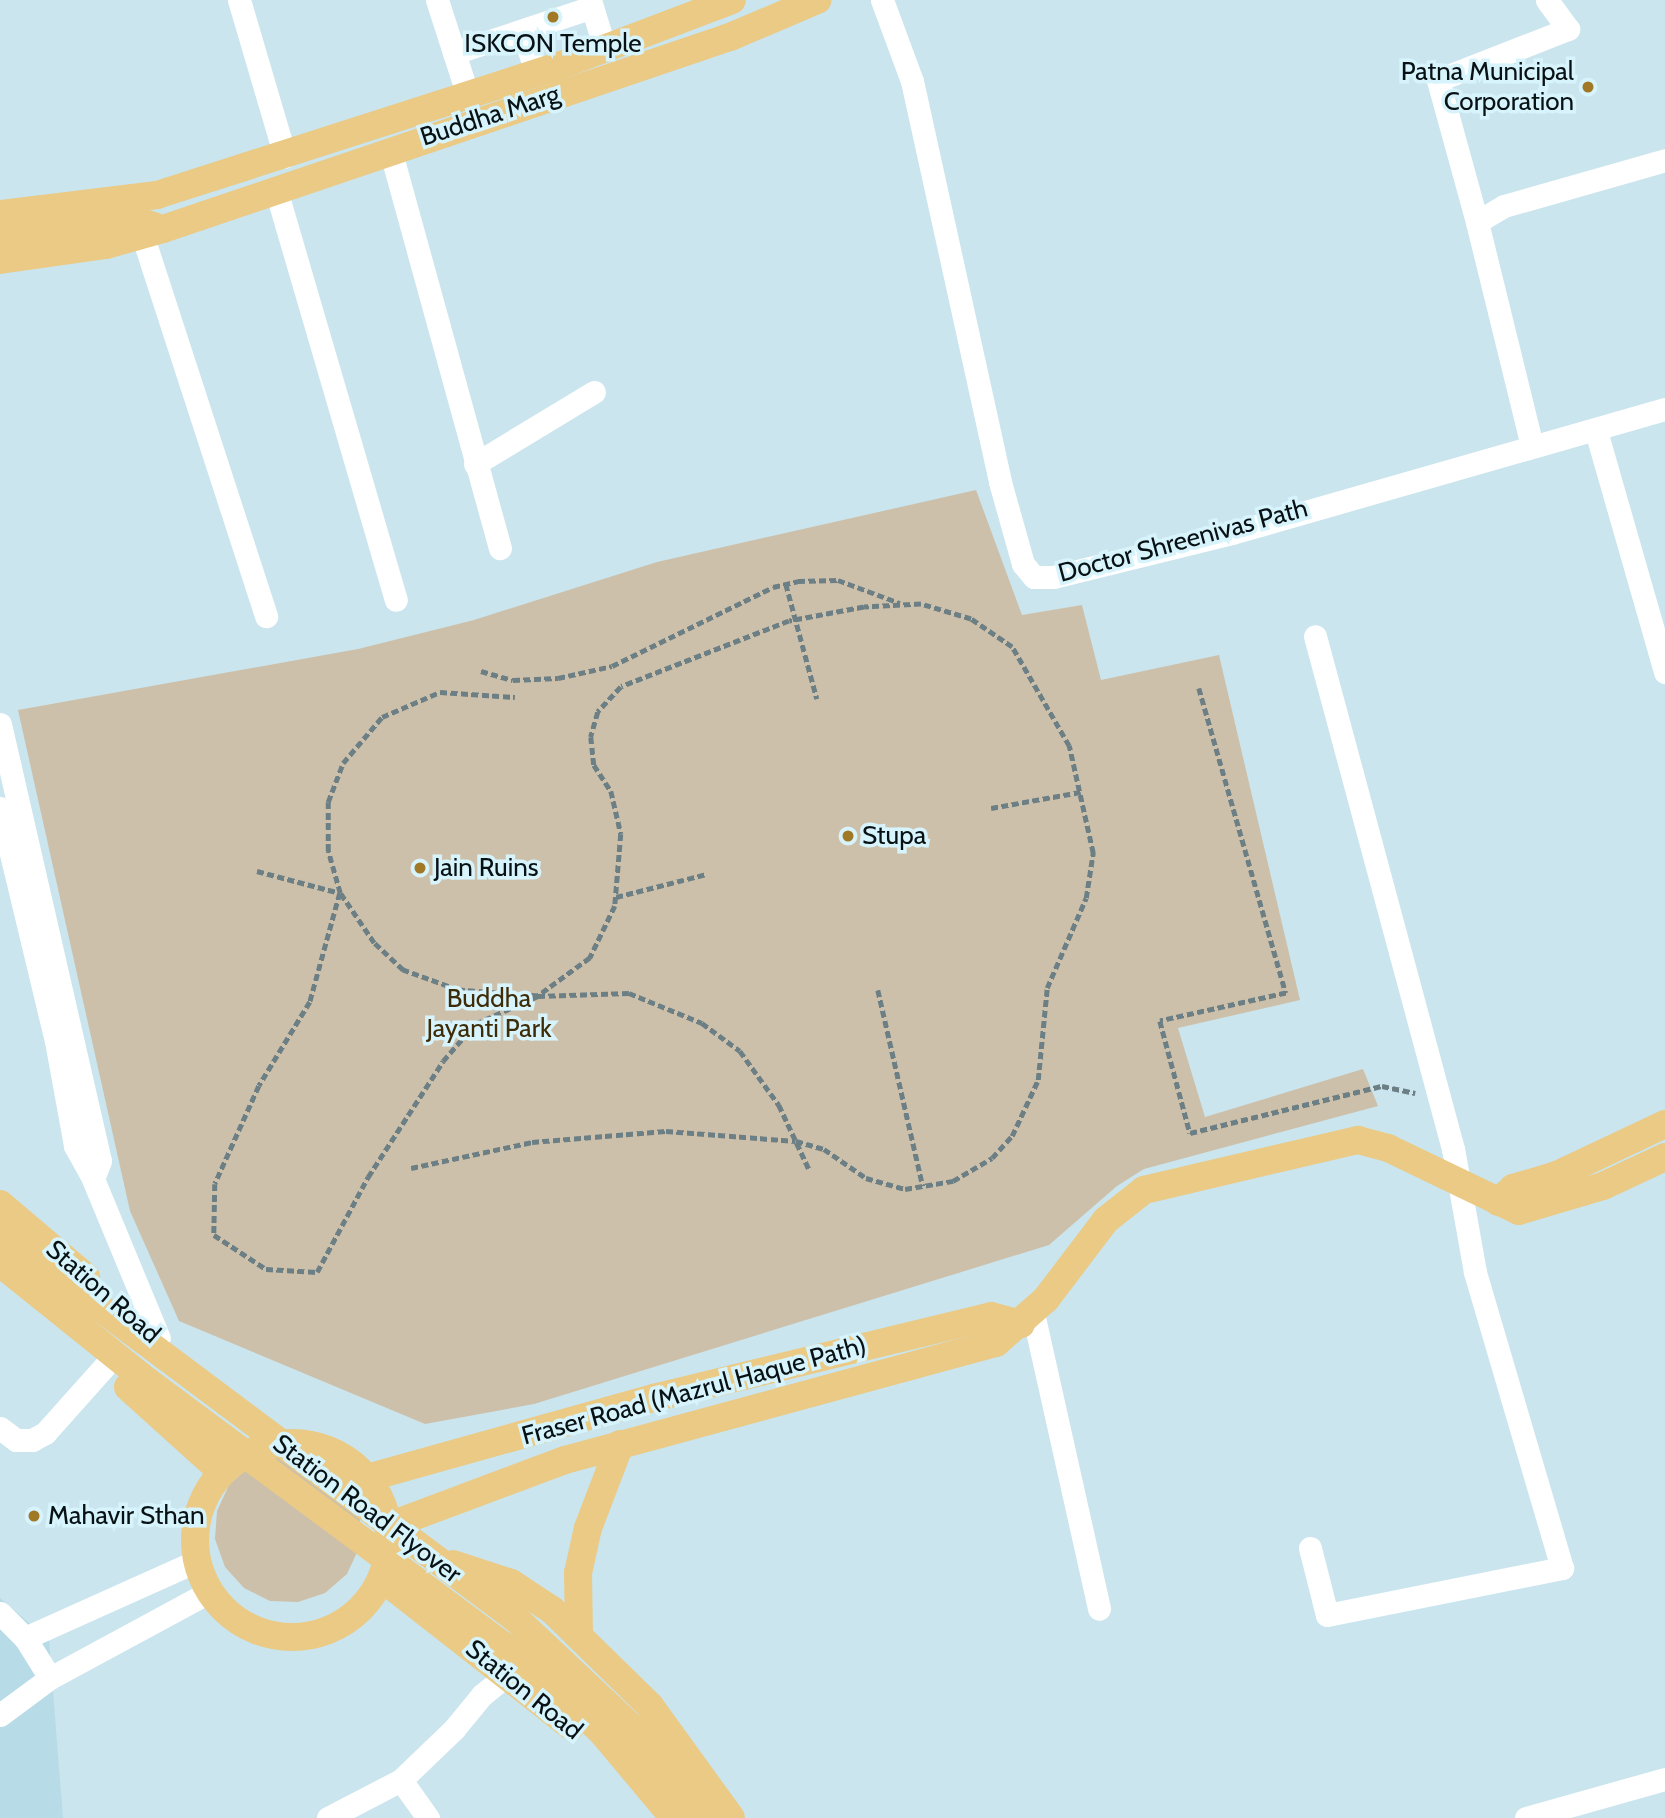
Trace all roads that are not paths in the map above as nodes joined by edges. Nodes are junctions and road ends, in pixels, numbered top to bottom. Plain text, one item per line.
1 (239, 0) edge
2 (437, 0) edge
3 (817, 0) edge
4 (882, 0) edge
5 (1547, 0) edge
6 (716, 3) edge
7 (591, 4) edge
8 (523, 31) junction
9 (605, 49) junction
10 (454, 54) junction
11 (536, 73) junction
12 (468, 96) junction
13 (390, 149) junction
14 (285, 156) junction
15 (1665, 160) edge
16 (276, 190) junction
17 (157, 195) junction
18 (0, 214) edge
19 (1477, 222) junction
20 (136, 226) junction
21 (0, 236) edge
22 (0, 260) edge
23 (594, 393) dead end
24 (1665, 409) edge
25 (1596, 431) junction
26 (1532, 446) junction
27 (475, 464) junction
28 (500, 548) dead end
29 (396, 600) dead end
30 (266, 616) dead end
31 (1315, 636) dead end
32 (1665, 672) edge
33 (0, 724) edge
34 (5, 799) edge
35 (1665, 1124) edge
36 (1665, 1157) edge
37 (1457, 1184) junction
38 (1498, 1202) junction
39 (0, 1204) edge
40 (0, 1233) edge
41 (0, 1263) edge
42 (0, 1283) edge
43 (1027, 1318) junction
44 (159, 1338) junction
45 (104, 1367) junction
46 (0, 1428) edge
47 (620, 1444) junction
48 (255, 1449) junction
49 (222, 1472) junction
50 (368, 1478) junction
51 (390, 1536) junction
52 (1310, 1548) dead end
53 (196, 1561) junction
54 (382, 1579) junction
55 (209, 1592) junction
56 (1099, 1609) dead end
57 (0, 1613) edge
58 (579, 1636) junction
59 (25, 1638) junction
60 (508, 1675) junction
61 (50, 1678) junction
62 (0, 1715) edge
63 (1665, 1779) edge
64 (401, 1780) junction
65 (328, 1818) edge
66 (428, 1818) edge
67 (651, 1818) edge
68 (674, 1818) edge
69 (703, 1818) edge
70 (732, 1818) edge
71 (1526, 1818) edge

1 - 14 street
2 - 10 street
3 - 13 main road, Buddha Marg
4 - 26 street, Doctor Shreenivas Path
5 - 19 street
6 - 9 main road, Buddha Marg
7 - 8 street
7 - 9 street
8 - 10 street
8 - 11 street
9 - 11 main road, Buddha Marg
10 - 12 street
11 - 12 main road, Buddha Marg
12 - 14 main road, Buddha Marg
13 - 16 main road, Buddha Marg
13 - 27 street
14 - 17 main road, Buddha Marg
15 - 19 street
16 - 20 main road, Buddha Marg
16 - 29 street
17 - 18 main road, Buddha Marg
17 - 20 main road
19 - 26 street
20 - 21 main road
20 - 22 main road
20 - 30 street
23 - 27 street
24 - 25 street, Doctor Shreenivas Path
25 - 26 street, Doctor Shreenivas Path
25 - 32 street
27 - 28 street
31 - 37 street
33 - 34 street
34 - 44 street
35 - 38 main road
36 - 38 main road, Fraser Road (Mazrul Haque Path)
37 - 38 main road, Fraser Road (Mazrul Haque Path)
37 - 43 main road, Fraser Road (Mazrul Haque Path)
37 - 52 street
39 - 44 main road, Station Road
40 - 69 main road, Station Road Flyover
41 - 68 main road, Station Road Flyover
42 - 45 main road
43 - 47 main road, Fraser Road (Mazrul Haque Path)
43 - 50 main road, Fraser Road (Mazrul Haque Path)
43 - 56 street
44 - 48 main road, Station Road
45 - 46 street
45 - 49 main road
47 - 51 main road, Fraser Road (Mazrul Haque Path)
47 - 58 main road
48 - 49 main road
48 - 50 main road
49 - 53 main road
50 - 51 main road
51 - 54 main road
51 - 58 main road
53 - 55 main road
53 - 59 street
54 - 55 main road
54 - 60 main road, Station Road
55 - 61 street
57 - 59 street
58 - 70 main road
59 - 61 street
60 - 64 street
60 - 67 main road, Station Road
61 - 62 street
63 - 71 street
64 - 65 street
64 - 66 street

